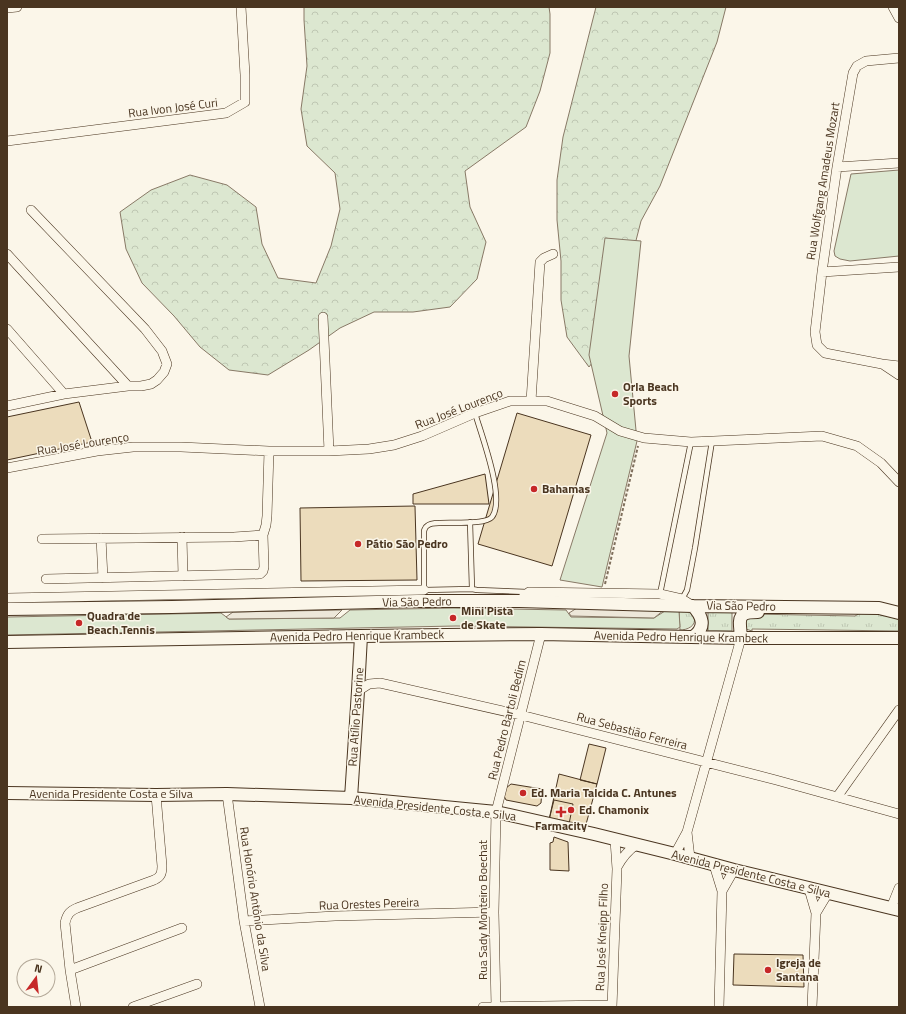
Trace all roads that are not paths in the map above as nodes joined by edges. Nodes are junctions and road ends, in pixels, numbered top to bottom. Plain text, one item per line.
1 (17, 7) edge
2 (241, 7) edge
3 (893, 7) edge
4 (7, 8) edge
5 (899, 18) edge
6 (899, 58) edge
7 (7, 141) edge
8 (899, 163) edge
9 (837, 167) junction
10 (31, 210) dead end
11 (7, 254) edge
12 (553, 254) dead end
13 (899, 267) edge
14 (822, 272) junction
15 (323, 317) dead end
16 (7, 329) edge
17 (882, 364) junction
18 (899, 366) edge
19 (899, 375) edge
20 (128, 386) junction
21 (64, 394) junction
22 (531, 401) junction
23 (7, 406) edge
24 (475, 413) junction
25 (712, 441) junction
26 (691, 442) junction
27 (269, 451) junction
28 (329, 451) junction
29 (7, 468) edge
30 (899, 482) edge
31 (470, 522) junction
32 (263, 535) junction
33 (182, 537) junction
34 (102, 538) junction
35 (42, 539) dead end
36 (183, 576) junction
37 (103, 578) junction
38 (46, 579) dead end
39 (472, 589) junction
40 (424, 590) junction
41 (529, 592) junction
42 (660, 594) junction
43 (7, 598) edge
44 (682, 599) junction
45 (417, 601) junction
46 (519, 601) junction
47 (693, 606) junction
48 (858, 608) junction
49 (7, 609) edge
50 (899, 613) edge
51 (541, 634) junction
52 (361, 636) junction
53 (694, 637) junction
54 (741, 638) junction
55 (899, 638) edge
56 (7, 642) edge
57 (358, 691) junction
58 (899, 710) edge
59 (521, 715) junction
60 (707, 763) junction
61 (7, 794) edge
62 (227, 794) junction
63 (156, 795) junction
64 (838, 797) junction
65 (351, 798) junction
66 (496, 812) junction
67 (899, 814) edge
68 (686, 832) junction
69 (615, 840) junction
70 (636, 845) junction
71 (675, 854) junction
72 (690, 858) junction
73 (714, 865) junction
74 (617, 868) junction
75 (734, 870) junction
76 (899, 888) edge
77 (809, 889) junction
78 (722, 891) junction
79 (828, 893) junction
80 (895, 909) edge
81 (494, 912) junction
82 (816, 913) junction
83 (244, 921) junction
84 (182, 928) dead end
85 (70, 970) junction
86 (197, 984) dead end
87 (612, 1006) edge
88 (76, 1007) edge
89 (133, 1007) edge
90 (260, 1007) edge
91 (483, 1007) edge
92 (496, 1007) edge
93 (719, 1007) edge
94 (812, 1007) edge

1 - 4 street
2 - 7 street, Rua Ivon José Curi
3 - 5 street
6 - 9 street, Rua Wolfgang Amadeus Mozart
8 - 9 street
9 - 14 street, Rua Wolfgang Amadeus Mozart
10 - 20 street
11 - 20 street
12 - 22 street
13 - 14 street
14 - 17 street, Rua Wolfgang Amadeus Mozart
15 - 28 street
16 - 21 street
17 - 18 street
17 - 19 street
20 - 21 street
21 - 23 street
22 - 24 street, Rua José Lourenço
22 - 26 street, Rua José Lourenço
24 - 28 street, Rua José Lourenço
24 - 31 lane
25 - 26 street, Rua José Lourenço
25 - 30 street, Rua José Lourenço
25 - 44 lane
26 - 42 lane
27 - 28 street, Rua José Lourenço
27 - 29 street, Rua José Lourenço
27 - 32 street
31 - 39 lane
31 - 40 lane
32 - 33 street
32 - 36 street
33 - 34 street
33 - 36 street
34 - 35 street
34 - 37 street
36 - 37 street
37 - 38 street
39 - 40 lane
39 - 41 lane
40 - 43 street
40 - 45 lane
41 - 42 street
41 - 46 street
42 - 44 street
44 - 47 street
45 - 46 main road, Via São Pedro
45 - 49 main road, Via São Pedro
46 - 47 main road, Via São Pedro
47 - 48 main road, Via São Pedro
47 - 53 main road
48 - 50 main road, Via São Pedro
48 - 54 main road
51 - 52 main road, Avenida Pedro Henrique Krambeck
51 - 53 main road, Avenida Pedro Henrique Krambeck
51 - 59 street, Rua Pedro Bartoli Bedim
52 - 56 main road, Avenida Pedro Henrique Krambeck
52 - 57 main road, Rua Atílio Pastorine
53 - 54 main road, Avenida Pedro Henrique Krambeck
54 - 55 main road, Avenida Pedro Henrique Krambeck
54 - 60 street
57 - 59 street, Rua Sebastião Ferreira
57 - 65 main road, Rua Atílio Pastorine
58 - 64 street
59 - 60 street, Rua Sebastião Ferreira
59 - 66 street, Rua Pedro Bartoli Bedim
60 - 64 street, Rua Sebastião Ferreira
60 - 68 street
61 - 63 main road, Avenida Presidente Costa e Silva
62 - 63 main road, Avenida Presidente Costa e Silva
62 - 65 main road, Avenida Presidente Costa e Silva
62 - 83 street, Rua Honório Antônio da Silva
63 - 85 street
64 - 67 street, Rua Sebastião Ferreira
65 - 66 main road, Avenida Presidente Costa e Silva
66 - 69 main road, Avenida Presidente Costa e Silva
66 - 81 street, Rua Sady Monteiro Boechat
68 - 71 street
68 - 72 street
69 - 70 main road, Avenida Presidente Costa e Silva
69 - 74 street, Rua José Kneipp Filho
70 - 71 main road, Avenida Presidente Costa e Silva
70 - 74 street, Rua José Kneipp Filho
71 - 72 main road, Avenida Presidente Costa e Silva
72 - 73 main road, Avenida Presidente Costa e Silva
73 - 75 main road, Avenida Presidente Costa e Silva
73 - 78 street
74 - 87 street, Rua José Kneipp Filho
75 - 77 main road, Avenida Presidente Costa e Silva
75 - 78 street
76 - 80 street
77 - 79 main road, Avenida Presidente Costa e Silva
77 - 82 street
78 - 93 street
79 - 80 main road, Avenida Presidente Costa e Silva
79 - 82 street
81 - 83 street, Rua Orestes Pereira
81 - 92 street, Rua Sady Monteiro Boechat
82 - 94 street
83 - 90 street, Rua Honório Antônio da Silva
84 - 85 street
85 - 88 street
86 - 89 street
87 - 92 street
91 - 92 street

